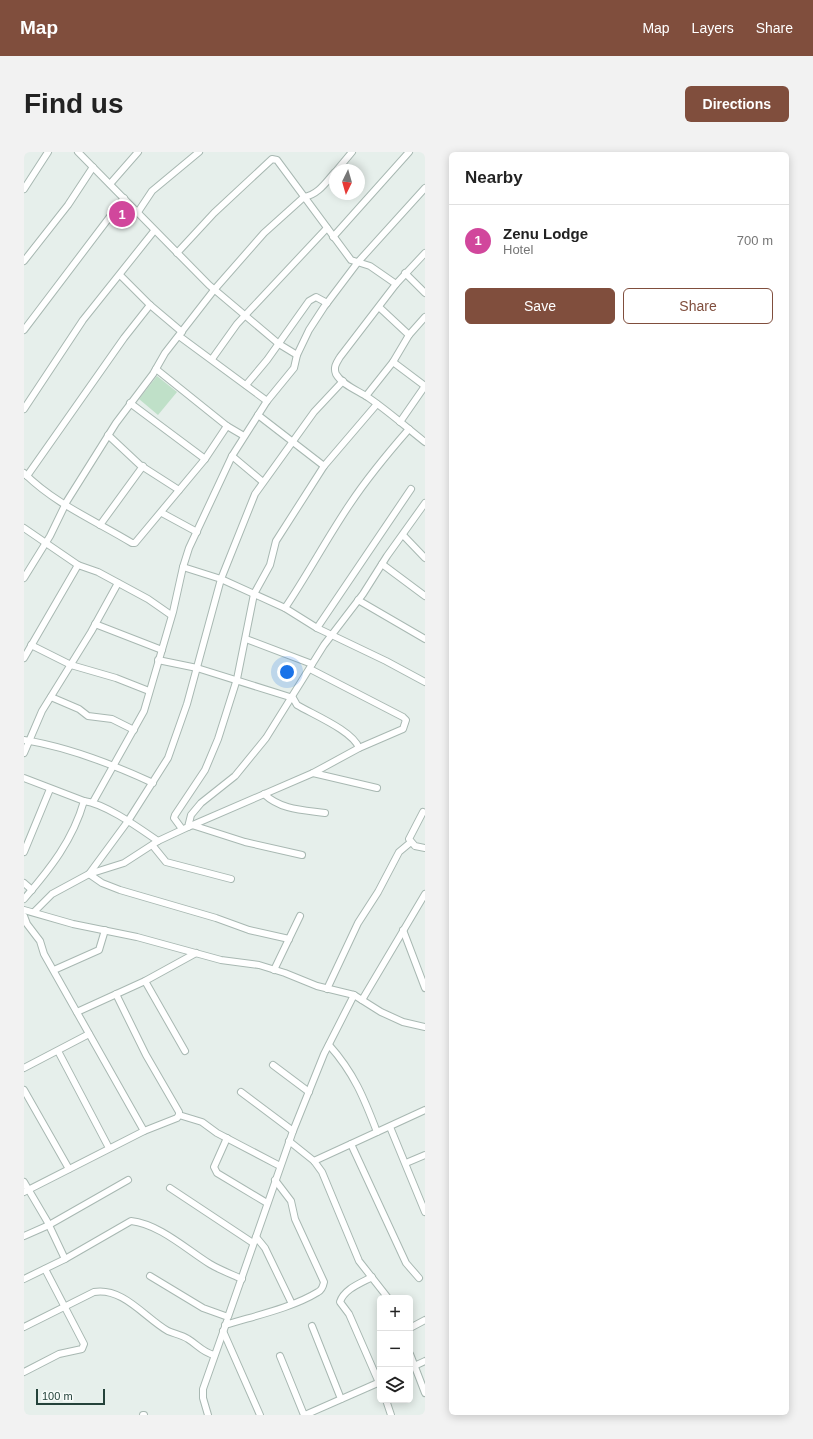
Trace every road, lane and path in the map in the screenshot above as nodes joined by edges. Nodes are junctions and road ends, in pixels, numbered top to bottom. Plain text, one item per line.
1 (48, 152) edge
2 (138, 152) edge
3 (199, 152) edge
4 (352, 152) edge
5 (409, 152) edge
6 (79, 153) edge
7 (342, 164) edge
8 (93, 167) junction
9 (329, 179) edge
10 (110, 184) junction
11 (425, 188) edge
12 (24, 189) edge
13 (304, 197) junction
14 (124, 198) junction
15 (138, 212) junction
16 (327, 228) junction
17 (154, 231) junction
18 (333, 237) junction
19 (177, 253) junction
20 (425, 253) edge
21 (24, 261) edge
22 (358, 262) junction
23 (405, 274) junction
24 (120, 275) junction
25 (396, 284) junction
26 (214, 290) junction
27 (425, 293) edge
28 (327, 303) junction
29 (150, 305) junction
30 (379, 307) junction
31 (246, 315) junction
32 (425, 317) edge
33 (24, 330) edge
34 (181, 334) junction
35 (409, 335) junction
36 (279, 344) junction
37 (297, 355) junction
38 (212, 359) junction
39 (393, 362) junction
40 (156, 370) junction
41 (343, 381) junction
42 (246, 385) junction
43 (425, 386) edge
44 (366, 396) junction
45 (267, 401) junction
46 (130, 403) junction
47 (377, 404) junction
48 (24, 409) edge
49 (258, 415) junction
50 (400, 422) junction
51 (227, 426) junction
52 (409, 429) junction
53 (108, 435) junction
54 (244, 436) junction
55 (292, 441) junction
56 (425, 442) edge
57 (232, 456) junction
58 (205, 459) junction
59 (142, 466) junction
60 (324, 466) junction
61 (26, 474) edge
62 (263, 482) junction
63 (411, 489) dead end
64 (179, 490) junction
65 (425, 503) edge
66 (65, 505) junction
67 (162, 512) junction
68 (100, 525) junction
69 (24, 528) edge
70 (197, 532) junction
71 (403, 534) junction
72 (46, 542) junction
73 (425, 558) edge
74 (382, 564) junction
75 (78, 565) junction
76 (182, 567) junction
77 (24, 578) edge
78 (221, 579) junction
79 (118, 583) junction
80 (254, 594) junction
81 (425, 596) edge
82 (358, 600) junction
83 (285, 608) junction
84 (171, 615) junction
85 (95, 624) junction
86 (317, 628) junction
87 (332, 635) junction
88 (246, 639) junction
89 (425, 639) edge
90 (32, 645) junction
91 (162, 650) junction
92 (24, 658) edge
93 (158, 660) junction
94 (70, 665) junction
95 (311, 667) junction
96 (197, 668) junction
97 (237, 679) junction
98 (425, 682) edge
99 (149, 692) junction
100 (51, 697) junction
101 (293, 698) junction
102 (134, 730) junction
103 (27, 741) edge
104 (360, 748) junction
105 (24, 753) edge
106 (114, 766) junction
107 (313, 773) junction
108 (24, 778) edge
109 (152, 783) junction
110 (377, 788) dead end
111 (50, 789) junction
112 (264, 794) junction
113 (84, 802) junction
114 (93, 802) junction
115 (423, 812) dead end
116 (325, 813) dead end
117 (128, 821) junction
118 (188, 827) junction
119 (158, 841) junction
120 (410, 842) junction
121 (152, 846) junction
122 (425, 848) edge
123 (24, 852) edge
124 (302, 855) dead end
125 (89, 874) junction
126 (231, 879) dead end
127 (24, 883) edge
128 (32, 890) junction
129 (425, 894) edge
130 (24, 899) edge
131 (418, 908) junction
132 (24, 910) edge
133 (425, 910) edge
134 (34, 912) junction
135 (24, 916) edge
136 (300, 916) dead end
137 (105, 930) junction
138 (403, 930) junction
139 (289, 939) junction
140 (196, 953) junction
141 (54, 970) junction
142 (274, 970) junction
143 (145, 981) junction
144 (425, 988) edge
145 (327, 989) junction
146 (116, 994) junction
147 (354, 995) junction
148 (362, 1000) junction
149 (77, 1012) junction
150 (425, 1027) edge
151 (89, 1034) junction
152 (329, 1045) junction
153 (58, 1051) junction
154 (185, 1051) dead end
155 (273, 1065) dead end
156 (24, 1068) edge
157 (24, 1090) edge
158 (241, 1092) dead end
159 (309, 1092) junction
160 (425, 1110) edge
161 (180, 1115) junction
162 (390, 1127) junction
163 (144, 1131) junction
164 (293, 1131) junction
165 (377, 1132) junction
166 (227, 1138) junction
167 (289, 1141) junction
168 (351, 1144) junction
169 (109, 1148) junction
170 (425, 1155) edge
171 (314, 1161) junction
172 (406, 1163) junction
173 (280, 1166) junction
174 (69, 1169) junction
175 (128, 1180) dead end
176 (275, 1180) junction
177 (24, 1182) edge
178 (170, 1188) dead end
179 (26, 1191) edge
180 (423, 1200) edge
181 (267, 1203) junction
182 (425, 1212) edge
183 (49, 1225) junction
184 (24, 1236) edge
185 (256, 1236) junction
186 (253, 1243) junction
187 (65, 1259) junction
188 (45, 1269) junction
189 (150, 1276) dead end
190 (372, 1276) junction
191 (419, 1278) dead end
192 (24, 1279) edge
193 (242, 1279) junction
194 (386, 1295) edge
195 (292, 1304) junction
196 (64, 1306) junction
197 (228, 1317) junction
198 (425, 1320) edge
199 (312, 1326) dead end
200 (413, 1326) edge
201 (24, 1327) edge
202 (224, 1328) junction
203 (214, 1355) junction
204 (280, 1356) dead end
205 (425, 1361) edge
206 (413, 1367) edge
207 (413, 1369) edge
208 (24, 1372) edge
209 (377, 1376) edge
210 (377, 1384) edge
211 (425, 1393) edge
212 (341, 1400) junction
213 (387, 1403) edge
214 (208, 1415) edge
215 (260, 1415) edge
216 (305, 1415) edge
217 (391, 1415) edge

1 - 12 street
2 - 10 street
3 - 15 street
4 - 7 street
5 - 18 street
6 - 8 street
8 - 10 street
8 - 21 street
9 - 13 street
10 - 14 street
11 - 22 street
13 - 16 street
13 - 19 street
13 - 26 street
14 - 15 street
14 - 33 street
15 - 17 street
16 - 18 street
16 - 31 street
17 - 19 street
17 - 24 street
18 - 22 street
19 - 26 street
20 - 23 street
22 - 25 street
22 - 28 street
23 - 25 street
23 - 27 street
24 - 29 street
24 - 48 street
25 - 30 street
26 - 31 street
26 - 34 street
28 - 36 street
28 - 37 street
29 - 34 street
29 - 61 street
30 - 35 street
30 - 41 street
31 - 36 street
31 - 38 street
32 - 35 street
34 - 38 street
34 - 40 street
35 - 39 street
36 - 37 street
36 - 42 street
37 - 45 street
38 - 42 street
39 - 43 street
39 - 44 street
40 - 46 street
40 - 51 street
41 - 44 street
41 - 55 street
42 - 45 street
43 - 50 street
44 - 47 street
45 - 49 street
46 - 53 street
46 - 58 street
47 - 50 street
47 - 60 street
49 - 54 street
49 - 55 street
50 - 52 street
51 - 54 street
51 - 58 street
52 - 56 street
52 - 83 street
53 - 59 street
53 - 66 street
54 - 57 street
55 - 60 street
55 - 62 street
57 - 62 street
57 - 70 street
58 - 64 street
59 - 64 street
59 - 68 street
60 - 80 street
61 - 66 street
62 - 78 street
63 - 86 street
64 - 67 street
65 - 71 street
66 - 68 street
66 - 72 street
67 - 68 street
67 - 70 street
69 - 72 street
70 - 76 street
71 - 73 street
71 - 74 street
72 - 75 street
72 - 77 street
74 - 81 street
74 - 82 street
75 - 79 street
75 - 90 street
76 - 78 street
76 - 84 street
78 - 80 street
78 - 96 street
79 - 84 street
79 - 85 street
80 - 83 street
80 - 88 street
82 - 87 street
82 - 89 street
83 - 86 street
84 - 91 street
85 - 91 street
85 - 94 street
86 - 87 street
87 - 95 street
87 - 98 street
88 - 95 street
88 - 97 street
90 - 92 street
90 - 94 street
91 - 93 street
93 - 96 street
93 - 99 street
94 - 99 street
94 - 100 street
95 - 101 street
95 - 104 street
96 - 97 street
96 - 109 street
97 - 101 street
97 - 118 street
99 - 102 street
100 - 102 street
100 - 103 street
101 - 104 street
101 - 118 street
102 - 106 street
103 - 105 street
103 - 106 street
104 - 107 street
106 - 109 street
106 - 114 street
107 - 110 street
107 - 112 street
108 - 111 street
109 - 117 street
111 - 113 street
111 - 123 street
112 - 116 street
112 - 118 street
113 - 114 street
113 - 128 street
114 - 117 street
115 - 120 street
117 - 119 street
117 - 125 street
118 - 119 street
118 - 124 street
119 - 121 street
120 - 122 street
120 - 145 street
121 - 125 street
121 - 126 street
125 - 134 street
125 - 139 street
127 - 128 street
128 - 130 street
129 - 131 street
131 - 133 street
131 - 138 street
132 - 134 street
134 - 137 street
135 - 141 street
136 - 139 street
137 - 140 street
137 - 141 street
138 - 144 street
138 - 148 street
139 - 142 street
140 - 142 street
140 - 143 street
141 - 149 street
142 - 145 street
143 - 146 street
143 - 154 street
145 - 147 street
146 - 149 street
146 - 161 street
147 - 148 street
147 - 152 street
148 - 150 street
149 - 151 street
151 - 153 street
151 - 163 street
152 - 159 street
152 - 165 street
153 - 156 street
153 - 169 street
155 - 159 street
157 - 174 street
158 - 164 street
159 - 164 street
160 - 162 street
161 - 163 street
161 - 166 street
162 - 165 street
162 - 172 street
163 - 169 street
164 - 167 street
165 - 168 street
166 - 173 street
166 - 181 street
167 - 171 street
167 - 173 street
168 - 171 street
168 - 191 street
169 - 174 street
170 - 172 street
171 - 190 street
172 - 180 street
173 - 176 street
174 - 179 street
175 - 183 street
176 - 181 street
176 - 195 street
177 - 179 street
178 - 186 street
179 - 183 street
180 - 182 street
181 - 185 street
183 - 184 street
183 - 187 street
185 - 186 street
185 - 195 street
186 - 193 street
187 - 188 street
187 - 193 street
188 - 192 street
188 - 196 street
189 - 197 street
190 - 194 street
190 - 209 street
193 - 197 street
195 - 202 street
196 - 201 street
196 - 203 street
196 - 208 street
197 - 202 street
198 - 200 street
199 - 212 street
202 - 203 street
202 - 215 street
203 - 214 street
204 - 216 street
205 - 206 street
207 - 211 street
210 - 212 street
212 - 216 street
213 - 217 street

